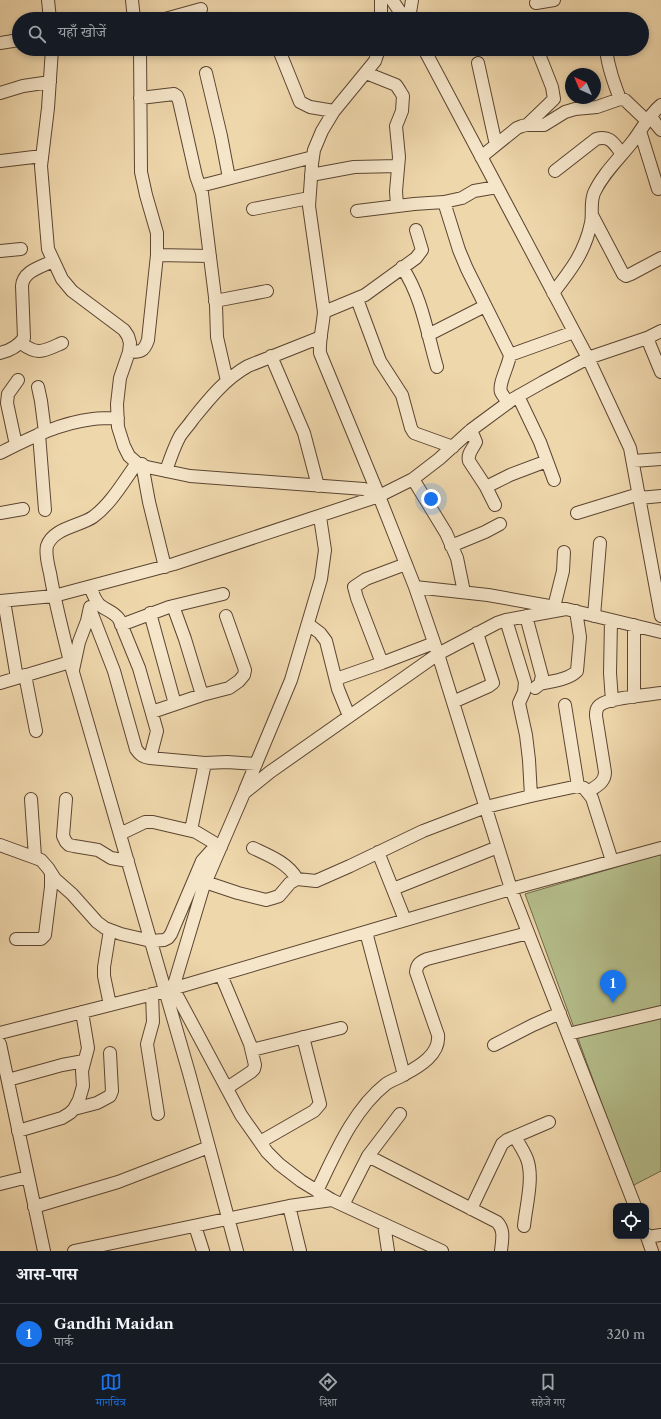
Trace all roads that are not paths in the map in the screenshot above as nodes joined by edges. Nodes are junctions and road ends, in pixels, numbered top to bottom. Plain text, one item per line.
1 (48, 0) edge
2 (132, 0) edge
3 (382, 0) edge
4 (392, 0) edge
5 (554, 0) edge
6 (414, 1) edge
7 (536, 3) dead end
8 (201, 9) dead end
9 (49, 12) edge
10 (133, 12) edge
11 (190, 12) edge
12 (381, 12) edge
13 (400, 12) edge
14 (411, 12) edge
15 (12, 41) edge
16 (0, 43) edge
17 (52, 56) edge
18 (140, 56) edge
19 (281, 56) edge
20 (377, 56) edge
21 (428, 56) edge
22 (540, 56) edge
23 (607, 56) edge
24 (478, 63) dead end
25 (206, 73) dead end
26 (366, 73) junction
27 (50, 82) junction
28 (0, 93) edge
29 (140, 98) junction
30 (620, 99) junction
31 (661, 105) edge
32 (334, 111) junction
33 (646, 123) junction
34 (527, 125) junction
35 (661, 130) edge
36 (496, 145) junction
37 (622, 154) junction
38 (42, 156) junction
39 (313, 157) junction
40 (481, 157) junction
41 (0, 162) edge
42 (398, 166) junction
43 (555, 171) dead end
44 (311, 175) junction
45 (229, 178) junction
46 (200, 186) junction
47 (497, 187) junction
48 (658, 189) dead end
49 (309, 198) junction
50 (444, 202) junction
51 (397, 206) junction
52 (253, 210) dead end
53 (357, 211) dead end
54 (592, 215) junction
55 (416, 230) dead end
56 (21, 249) dead end
57 (0, 251) edge
58 (157, 255) junction
59 (210, 256) junction
60 (661, 258) edge
61 (53, 261) junction
62 (402, 266) junction
63 (267, 290) dead end
64 (553, 293) junction
65 (357, 299) junction
66 (215, 301) junction
67 (485, 306) junction
68 (324, 312) junction
69 (661, 331) edge
70 (574, 332) junction
71 (428, 335) junction
72 (321, 336) junction
73 (647, 338) junction
74 (21, 343) junction
75 (62, 343) dead end
76 (129, 352) junction
77 (0, 353) edge
78 (510, 355) junction
79 (271, 356) junction
80 (588, 358) junction
81 (437, 367) dead end
82 (661, 372) edge
83 (18, 380) dead end
84 (227, 381) junction
85 (38, 387) dead end
86 (513, 400) junction
87 (118, 418) junction
88 (471, 430) junction
89 (42, 433) junction
90 (16, 445) junction
91 (453, 447) junction
92 (0, 453) edge
93 (661, 459) edge
94 (547, 461) junction
95 (633, 461) junction
96 (139, 464) junction
97 (166, 471) junction
98 (413, 479) junction
99 (554, 480) dead end
100 (318, 486) junction
101 (486, 486) junction
102 (379, 496) junction
103 (639, 496) junction
104 (661, 496) edge
105 (495, 505) dead end
106 (23, 509) dead end
107 (45, 510) dead end
108 (0, 513) edge
109 (577, 513) dead end
110 (320, 516) junction
111 (500, 524) dead end
112 (600, 543) dead end
113 (451, 546) junction
114 (564, 552) dead end
115 (406, 564) junction
116 (165, 567) junction
117 (415, 587) junction
118 (91, 590) junction
119 (464, 592) junction
120 (223, 594) dead end
121 (54, 596) junction
122 (2, 601) edge
123 (173, 606) junction
124 (90, 609) junction
125 (565, 609) junction
126 (150, 613) junction
127 (226, 616) dead end
128 (526, 616) junction
129 (594, 616) junction
130 (661, 616) edge
131 (506, 620) junction
132 (611, 620) junction
133 (121, 624) junction
134 (308, 624) junction
135 (634, 625) junction
136 (661, 632) edge
137 (477, 633) junction
138 (436, 648) junction
139 (382, 664) junction
140 (71, 667) junction
141 (21, 676) junction
142 (336, 679) junction
143 (0, 683) edge
144 (540, 684) junction
145 (524, 692) junction
146 (661, 693) edge
147 (202, 695) junction
148 (634, 696) junction
149 (612, 701) junction
150 (453, 702) junction
151 (176, 704) junction
152 (565, 704) dead end
153 (152, 712) junction
154 (348, 716) junction
155 (36, 731) dead end
156 (150, 758) junction
157 (205, 763) junction
158 (256, 764) junction
159 (583, 789) junction
160 (244, 793) junction
161 (531, 796) junction
162 (31, 799) dead end
163 (66, 799) dead end
164 (486, 807) junction
165 (191, 830) junction
166 (120, 834) junction
167 (0, 846) edge
168 (221, 847) junction
169 (498, 847) junction
170 (253, 848) dead end
171 (661, 848) edge
172 (378, 852) junction
173 (35, 857) junction
174 (128, 861) junction
175 (612, 861) junction
176 (51, 874) junction
177 (297, 879) junction
178 (205, 882) junction
179 (393, 889) junction
180 (511, 890) junction
181 (405, 920) junction
182 (110, 930) junction
183 (366, 932) junction
184 (528, 933) junction
185 (16, 939) dead end
186 (151, 941) junction
187 (221, 975) junction
188 (169, 990) junction
189 (152, 994) junction
190 (110, 1005) junction
191 (82, 1012) junction
192 (661, 1012) edge
193 (560, 1013) junction
194 (341, 1028) dead end
195 (0, 1033) edge
196 (568, 1034) junction
197 (303, 1037) junction
198 (0, 1044) edge
199 (494, 1044) dead end
200 (252, 1050) junction
201 (110, 1053) dead end
202 (84, 1061) junction
203 (404, 1075) junction
204 (8, 1080) junction
205 (226, 1088) junction
206 (74, 1109) junction
207 (158, 1114) dead end
208 (400, 1114) dead end
209 (549, 1122) dead end
210 (18, 1131) junction
211 (515, 1137) junction
212 (260, 1142) junction
213 (209, 1147) junction
214 (368, 1156) junction
215 (28, 1177) junction
216 (0, 1184) edge
217 (317, 1191) junction
218 (332, 1200) junction
219 (634, 1203) edge
220 (343, 1205) junction
221 (289, 1206) junction
222 (34, 1207) junction
223 (471, 1209) junction
224 (228, 1219) junction
225 (384, 1224) junction
226 (195, 1226) junction
227 (524, 1226) dead end
228 (661, 1235) edge
229 (649, 1236) edge
230 (648, 1239) edge
231 (44, 1251) edge
232 (74, 1251) edge
233 (202, 1251) edge
234 (237, 1251) edge
235 (300, 1251) edge
236 (388, 1251) edge
237 (442, 1251) edge
238 (501, 1251) edge
239 (652, 1251) edge

1 - 9 street
2 - 10 street
3 - 12 street
4 - 13 street
5 - 7 street
6 - 14 street
8 - 11 street
15 - 16 street
17 - 27 street
18 - 29 street
19 - 32 street
20 - 26 street
21 - 40 street
22 - 34 street
23 - 30 street
24 - 36 street
25 - 45 street
26 - 32 street
26 - 42 street
27 - 28 street
27 - 38 street
29 - 46 street
29 - 58 street
30 - 33 street
30 - 34 street
31 - 33 street
32 - 39 street
33 - 35 street
33 - 37 street
33 - 48 street
34 - 36 street
36 - 40 street
37 - 43 street
37 - 54 street
38 - 41 street
38 - 61 street
39 - 44 street
39 - 45 street
40 - 47 street
42 - 44 street
42 - 51 street
44 - 49 street
45 - 46 street
46 - 59 street
47 - 50 street
47 - 64 street
49 - 52 street
49 - 68 street
50 - 51 street
50 - 67 street
51 - 53 street
54 - 60 street
54 - 64 street
55 - 62 street
56 - 57 street
58 - 59 street
58 - 76 street
59 - 66 street
61 - 74 street
61 - 76 street
62 - 65 street
62 - 71 street
63 - 66 street
64 - 70 street
65 - 68 street
65 - 91 street
66 - 84 street
67 - 71 street
67 - 78 street
68 - 72 street
69 - 73 street
70 - 78 street
70 - 80 street
71 - 81 street
72 - 79 street
72 - 102 street
73 - 80 street
73 - 82 street
74 - 75 street
74 - 77 street
76 - 87 street
78 - 86 street
79 - 84 street
79 - 100 street
80 - 86 street
80 - 95 street
83 - 90 street
84 - 97 street
85 - 89 street
86 - 88 street
86 - 94 street
87 - 89 street
87 - 96 street
88 - 91 street
88 - 101 street
89 - 90 street
89 - 107 street
90 - 92 street
91 - 98 street
93 - 95 street
94 - 99 street
94 - 101 street
95 - 103 street
96 - 97 street
96 - 116 street
96 - 121 street
97 - 100 street
98 - 102 street
98 - 113 street
100 - 102 street
101 - 105 street
102 - 110 street
102 - 115 street
103 - 104 street
103 - 109 street
103 - 130 street
106 - 108 street
110 - 116 street
110 - 134 street
111 - 113 street
112 - 129 street
113 - 119 street
114 - 125 street
115 - 117 street
115 - 139 street
116 - 118 street
117 - 119 street
117 - 138 street
118 - 121 street
118 - 124 street
118 - 133 street
119 - 125 street
120 - 123 street
121 - 122 street
121 - 140 street
122 - 141 street
123 - 126 street
123 - 147 street
124 - 140 street
124 - 156 street
125 - 128 street
125 - 129 street
125 - 144 street
126 - 133 street
126 - 151 street
127 - 147 street
128 - 131 street
128 - 144 street
129 - 132 street
131 - 137 street
131 - 145 street
132 - 135 street
132 - 149 street
133 - 153 street
134 - 142 street
134 - 158 street
135 - 136 street
135 - 148 street
137 - 138 street
137 - 150 street
138 - 139 street
138 - 150 street
138 - 154 street
139 - 142 street
140 - 141 street
140 - 166 street
141 - 143 street
141 - 155 street
142 - 154 street
144 - 145 street
145 - 161 street
146 - 148 street
147 - 151 street
148 - 149 street
149 - 159 street
150 - 164 street
151 - 153 street
152 - 159 street
153 - 156 street
154 - 160 street
156 - 157 street
157 - 158 street
157 - 165 street
158 - 160 street
159 - 161 street
159 - 175 street
160 - 168 street
161 - 164 street
162 - 173 street
163 - 174 street
164 - 169 street
164 - 172 street
165 - 166 street
165 - 168 street
166 - 174 street
167 - 173 street
168 - 178 street
168 - 186 street
169 - 179 street
169 - 180 street
170 - 177 street
171 - 175 street
172 - 177 street
172 - 179 street
173 - 176 street
174 - 186 street
175 - 180 street
176 - 182 street
176 - 185 street
177 - 178 street
178 - 188 street
179 - 181 street
180 - 181 street
180 - 184 street
181 - 183 street
182 - 186 street
182 - 190 street
183 - 187 street
183 - 203 street
184 - 193 street
184 - 203 street
186 - 188 street
187 - 188 street
187 - 200 street
188 - 189 street
188 - 205 street
188 - 213 street
189 - 190 street
189 - 207 street
190 - 191 street
191 - 195 street
191 - 202 street
192 - 196 street
193 - 196 street
193 - 199 street
194 - 197 street
196 - 219 street
197 - 200 street
197 - 212 street
198 - 204 street
200 - 205 street
201 - 206 street
202 - 204 street
202 - 206 street
203 - 217 street
204 - 210 street
205 - 212 street
206 - 210 street
208 - 214 street
209 - 211 street
210 - 215 street
211 - 223 street
211 - 227 street
212 - 217 street
213 - 222 street
213 - 224 street
214 - 220 street
214 - 223 street
215 - 216 street
215 - 222 street
217 - 218 street
218 - 220 street
218 - 221 street
220 - 225 street
221 - 224 street
221 - 235 street
222 - 231 street
223 - 238 street
224 - 226 street
224 - 234 street
225 - 236 street
225 - 237 street
226 - 232 street
226 - 233 street
228 - 229 street
230 - 239 street

